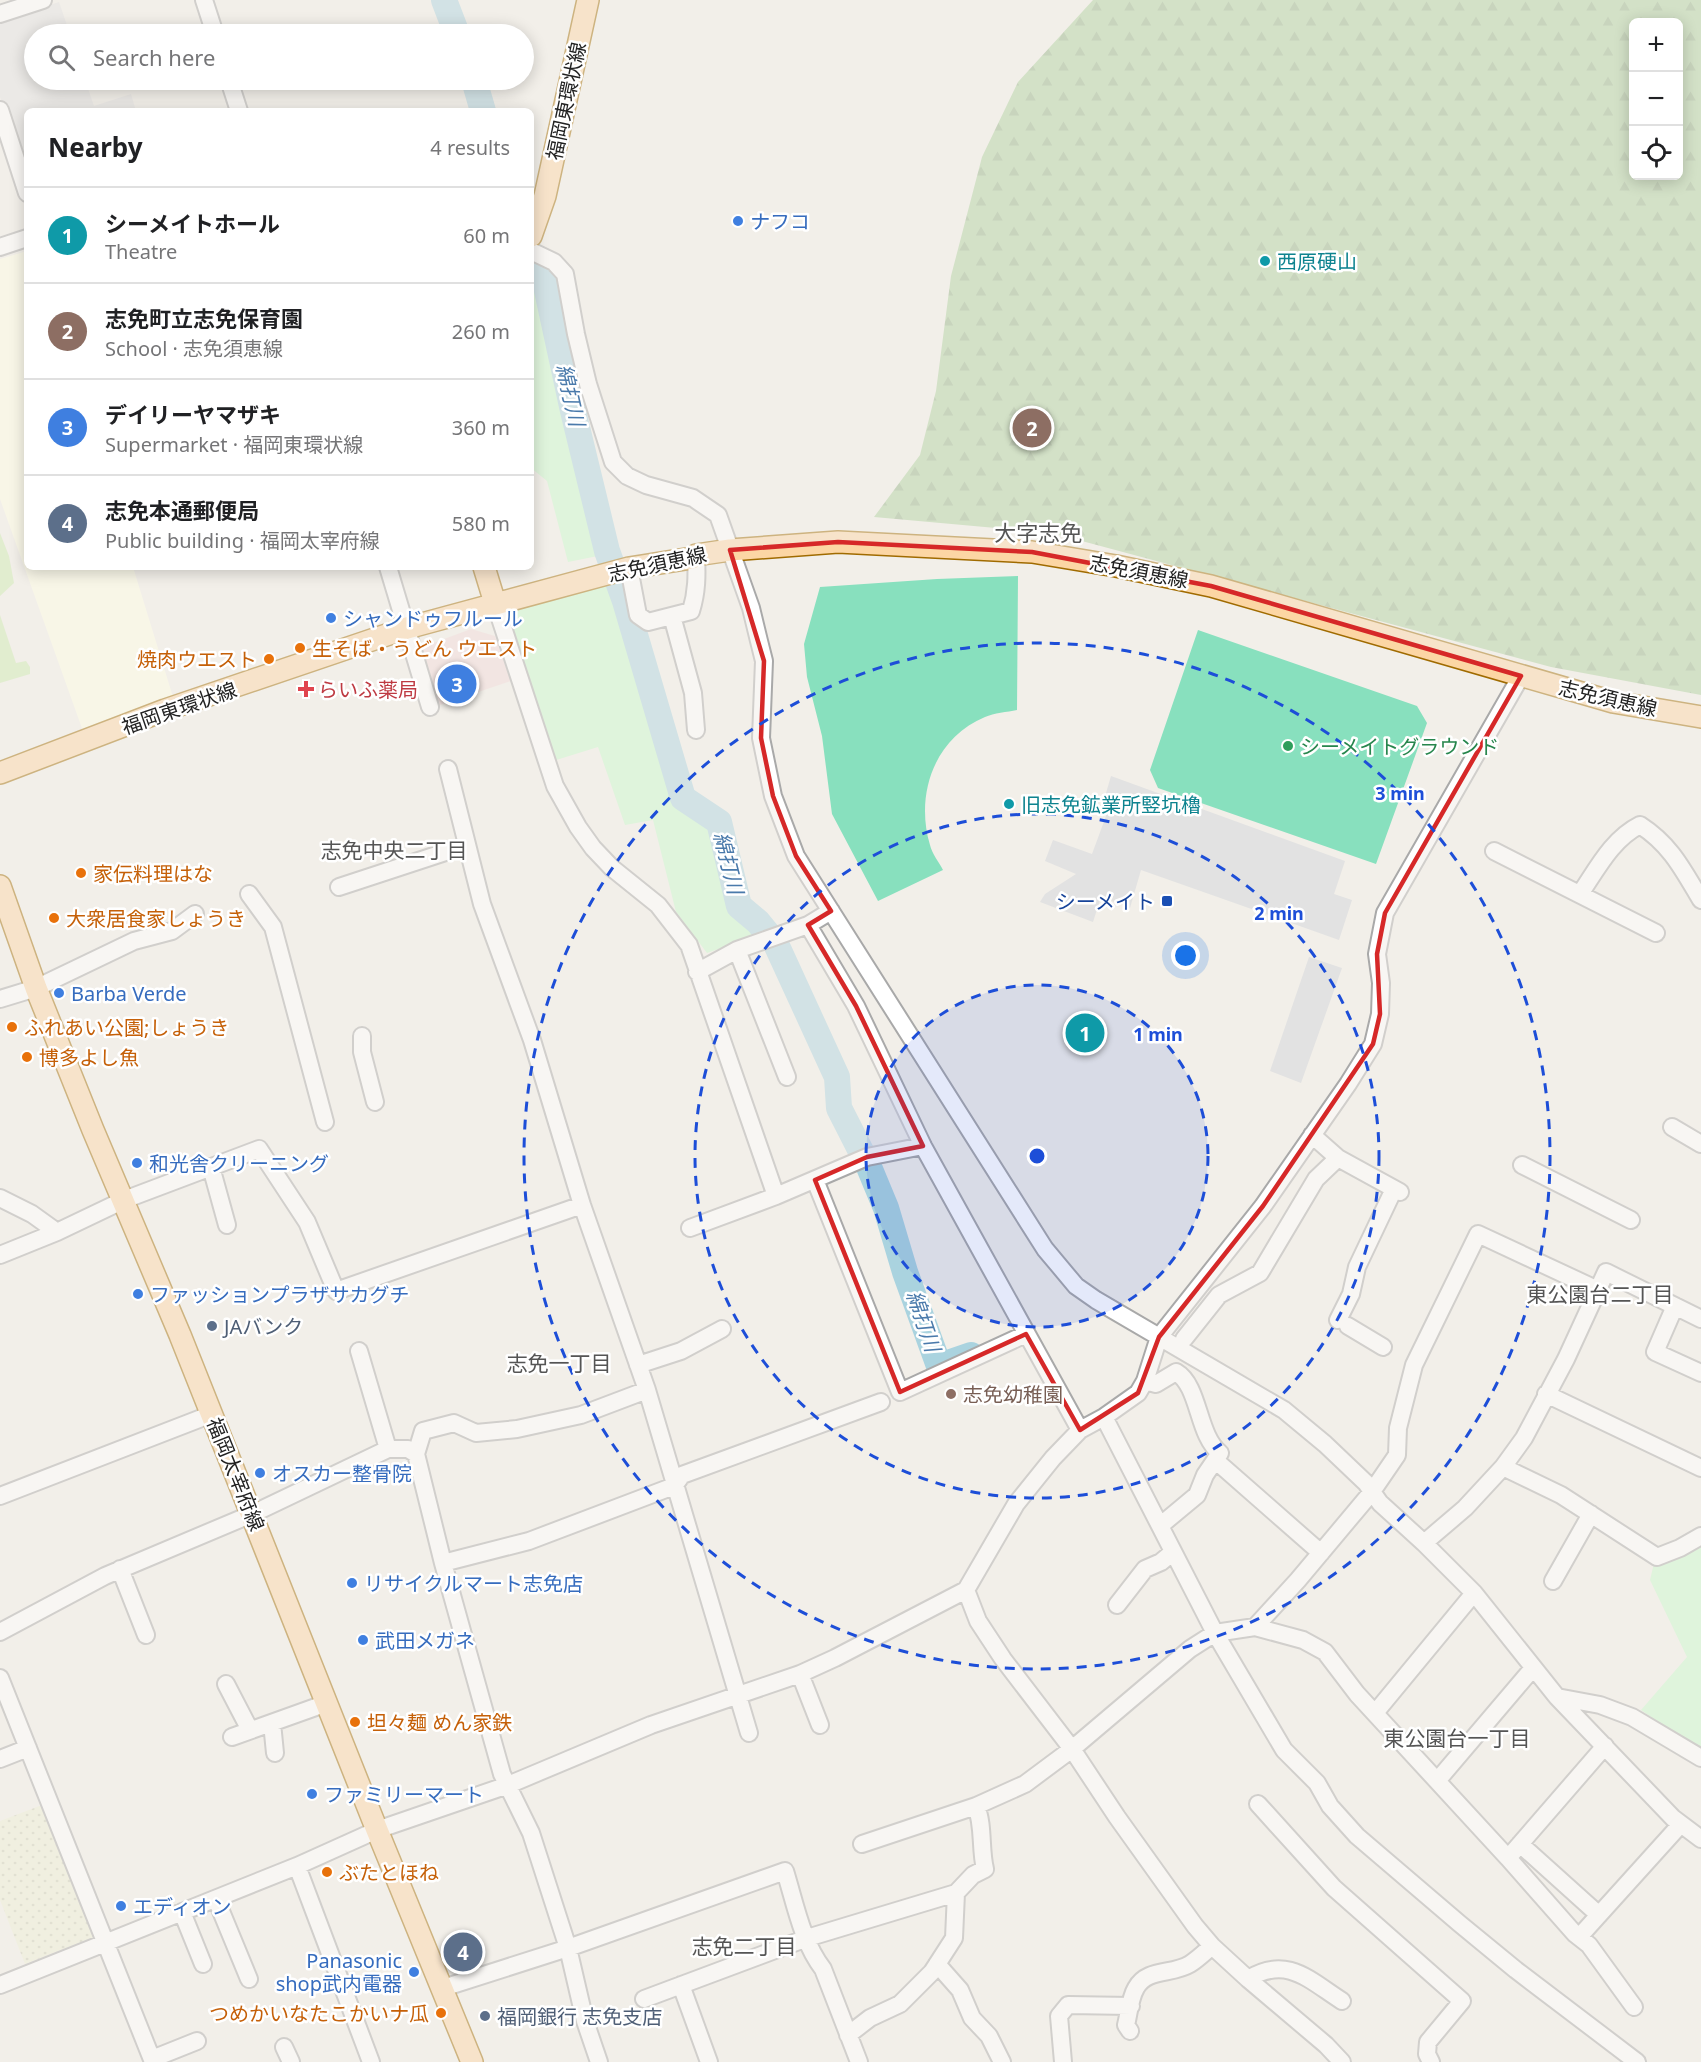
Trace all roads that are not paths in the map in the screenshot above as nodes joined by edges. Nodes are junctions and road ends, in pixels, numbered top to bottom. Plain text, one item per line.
1 (43, 0) edge
2 (204, 0) edge
3 (588, 0) edge
4 (0, 14) edge
5 (212, 24) edge
6 (232, 90) edge
7 (238, 108) edge
8 (0, 110) edge
9 (24, 184) edge
10 (534, 227) edge
11 (24, 239) edge
12 (0, 247) edge
13 (534, 252) edge
14 (730, 550) junction
15 (696, 555) junction
16 (629, 568) junction
17 (389, 570) edge
18 (485, 570) edge
19 (495, 603) junction
20 (672, 616) junction
21 (407, 628) junction
22 (1521, 676) junction
23 (430, 707) dead end
24 (1701, 717) edge
25 (696, 730) dead end
26 (448, 769) dead end
27 (0, 773) edge
28 (467, 845) junction
29 (1494, 851) dead end
30 (0, 886) edge
31 (339, 887) dead end
32 (249, 894) dead end
33 (1580, 894) junction
34 (1701, 900) edge
35 (831, 911) junction
36 (195, 914) dead end
37 (808, 926) junction
38 (1656, 933) dead end
39 (737, 950) junction
40 (697, 972) junction
41 (36, 988) junction
42 (0, 999) edge
43 (363, 1036) dead end
44 (787, 1077) dead end
45 (375, 1102) dead end
46 (325, 1122) dead end
47 (1672, 1127) dead end
48 (1312, 1135) junction
49 (1701, 1144) edge
50 (923, 1146) junction
51 (1338, 1158) junction
52 (1522, 1165) dead end
53 (211, 1167) junction
54 (814, 1180) junction
55 (776, 1196) junction
56 (0, 1198) edge
57 (124, 1200) junction
58 (582, 1204) junction
59 (1631, 1220) dead end
60 (227, 1225) dead end
61 (690, 1228) dead end
62 (57, 1232) junction
63 (0, 1255) edge
64 (1598, 1290) junction
65 (1674, 1306) junction
66 (1701, 1319) edge
67 (722, 1329) dead end
68 (1026, 1334) junction
69 (1159, 1338) junction
70 (1184, 1338) dead end
71 (1383, 1347) dead end
72 (360, 1351) dead end
73 (638, 1365) junction
74 (1701, 1373) edge
75 (1145, 1381) junction
76 (646, 1390) junction
77 (1546, 1394) junction
78 (881, 1402) dead end
79 (212, 1414) junction
80 (1104, 1417) junction
81 (1080, 1430) junction
82 (388, 1449) junction
83 (416, 1454) junction
84 (1215, 1460) junction
85 (1503, 1467) junction
86 (1701, 1468) edge
87 (674, 1486) junction
88 (1371, 1493) junction
89 (0, 1496) edge
90 (252, 1514) junction
91 (1591, 1514) junction
92 (1161, 1525) junction
93 (1701, 1536) edge
94 (1424, 1543) junction
95 (1173, 1552) junction
96 (1322, 1553) junction
97 (443, 1563) junction
98 (120, 1569) junction
99 (1553, 1581) dead end
100 (966, 1590) junction
101 (1474, 1593) junction
102 (1117, 1605) dead end
103 (1255, 1627) junction
104 (0, 1632) edge
105 (1215, 1633) junction
106 (146, 1635) dead end
107 (1533, 1668) junction
108 (800, 1674) junction
109 (0, 1678) edge
110 (226, 1684) dead end
111 (737, 1696) junction
112 (1557, 1697) junction
113 (327, 1703) junction
114 (1375, 1713) junction
115 (272, 1723) junction
116 (819, 1725) dead end
117 (250, 1730) junction
118 (749, 1732) dead end
119 (232, 1737) dead end
120 (1605, 1746) junction
121 (28, 1748) junction
122 (1072, 1749) junction
123 (275, 1753) dead end
124 (1701, 1758) edge
125 (0, 1759) edge
126 (1437, 1781) junction
127 (508, 1785) junction
128 (1258, 1804) dead end
129 (976, 1806) junction
130 (1681, 1824) junction
131 (377, 1830) junction
132 (1701, 1839) edge
133 (862, 1844) dead end
134 (1520, 1844) junction
135 (1508, 1858) junction
136 (297, 1866) junction
137 (956, 1893) junction
138 (216, 1899) junction
139 (182, 1912) junction
140 (1599, 1915) junction
141 (1579, 1937) junction
142 (807, 1938) junction
143 (105, 1943) junction
144 (1212, 1946) junction
145 (568, 1948) junction
146 (938, 1964) junction
147 (203, 1965) dead end
148 (249, 1979) dead end
149 (1248, 1979) junction
150 (0, 1985) edge
151 (681, 1985) junction
152 (443, 1988) junction
153 (644, 1999) dead end
154 (1342, 2001) dead end
155 (1131, 2006) junction
156 (1634, 2007) dead end
157 (1130, 2031) dead end
158 (848, 2035) junction
159 (197, 2041) dead end
160 (153, 2061) edge
161 (468, 2061) edge
162 (371, 2062) edge
163 (599, 2062) edge
164 (709, 2062) edge
165 (859, 2062) edge
166 (1002, 2062) edge
167 (1062, 2062) edge
168 (1342, 2062) edge
169 (1431, 2062) edge
170 (1637, 2062) edge

1 - 4 street
2 - 5 street
3 - 10 main road, 福岡東環状線
6 - 7 street
8 - 9 street
11 - 12 street
13 - 14 street
14 - 15 main road, 志免須恵線
14 - 22 main road, 志免須恵線
14 - 35 street
15 - 16 main road, 志免須恵線
15 - 20 street
16 - 19 main road, 志免須恵線
16 - 20 street
17 - 21 street
18 - 19 main road
19 - 21 main road, 福岡東環状線
19 - 40 street
20 - 25 street
21 - 23 street
21 - 27 main road, 福岡東環状線
22 - 24 main road, 志免須恵線
22 - 48 street
26 - 28 street
28 - 31 street
28 - 58 street
29 - 33 street
30 - 41 main road, 福岡太宰府線
32 - 46 street
33 - 34 street
33 - 38 street
35 - 37 street
35 - 69 street
36 - 41 street
37 - 39 street
37 - 50 street
39 - 40 street
39 - 44 street
40 - 55 street
41 - 42 street
41 - 57 main road, 福岡太宰府線
43 - 45 street
47 - 49 street
48 - 51 street
48 - 69 street
50 - 54 street
50 - 68 street
51 - 70 street
51 - 71 street
52 - 59 street
53 - 57 street
53 - 58 street
53 - 60 street
54 - 55 street
54 - 68 street
55 - 61 street
56 - 62 street
57 - 62 street
57 - 79 main road, 福岡太宰府線
58 - 73 street
62 - 63 street
64 - 65 street
64 - 77 street
64 - 88 street
65 - 66 street
65 - 74 street
67 - 73 street
68 - 81 street
69 - 75 street
69 - 88 street
72 - 82 street
73 - 76 street
75 - 80 street
75 - 84 street
76 - 83 street
76 - 87 street
77 - 85 street
77 - 86 street
78 - 87 street
79 - 89 street
79 - 90 main road, 福岡太宰府線
80 - 81 street
80 - 92 street
81 - 100 street
82 - 83 street
82 - 90 street
83 - 97 street
84 - 92 street
84 - 96 street
85 - 91 street
85 - 94 street
87 - 97 street
87 - 111 street
88 - 94 street
88 - 96 street
90 - 98 street
90 - 113 main road, 福岡太宰府線
91 - 93 street
91 - 99 street
92 - 95 street
94 - 101 street
95 - 102 street
95 - 105 street
96 - 103 street
97 - 127 street
98 - 104 street
98 - 106 street
100 - 108 street
100 - 122 street
101 - 107 street
101 - 114 street
103 - 105 street
103 - 114 street
105 - 122 street
105 - 170 street
107 - 112 street
107 - 126 street
108 - 111 street
108 - 116 street
109 - 121 street
110 - 117 street
111 - 118 street
111 - 127 street
112 - 120 street
112 - 124 street
113 - 115 street
113 - 131 main road, 福岡太宰府線
114 - 126 street
115 - 117 street
115 - 123 street
117 - 119 street
120 - 130 street
120 - 134 street
121 - 125 street
121 - 143 street
122 - 129 street
122 - 144 street
126 - 135 street
127 - 131 street
127 - 145 street
128 - 169 street
129 - 133 street
129 - 137 street
130 - 132 street
130 - 140 street
131 - 136 street
131 - 152 main road, 福岡太宰府線
134 - 135 street
134 - 140 street
135 - 141 street
136 - 138 street
136 - 162 street
137 - 142 street
137 - 146 street
138 - 139 street
138 - 148 street
139 - 143 street
139 - 147 street
140 - 141 street
141 - 156 street
142 - 145 street
142 - 151 street
142 - 158 street
143 - 150 street
143 - 160 street
144 - 149 street
144 - 155 street
145 - 152 street
145 - 163 street
146 - 158 street
146 - 166 street
149 - 154 street
149 - 168 street
151 - 153 street
151 - 164 street
152 - 161 main road, 福岡太宰府線
155 - 157 street
155 - 167 street
158 - 165 street
159 - 160 street

